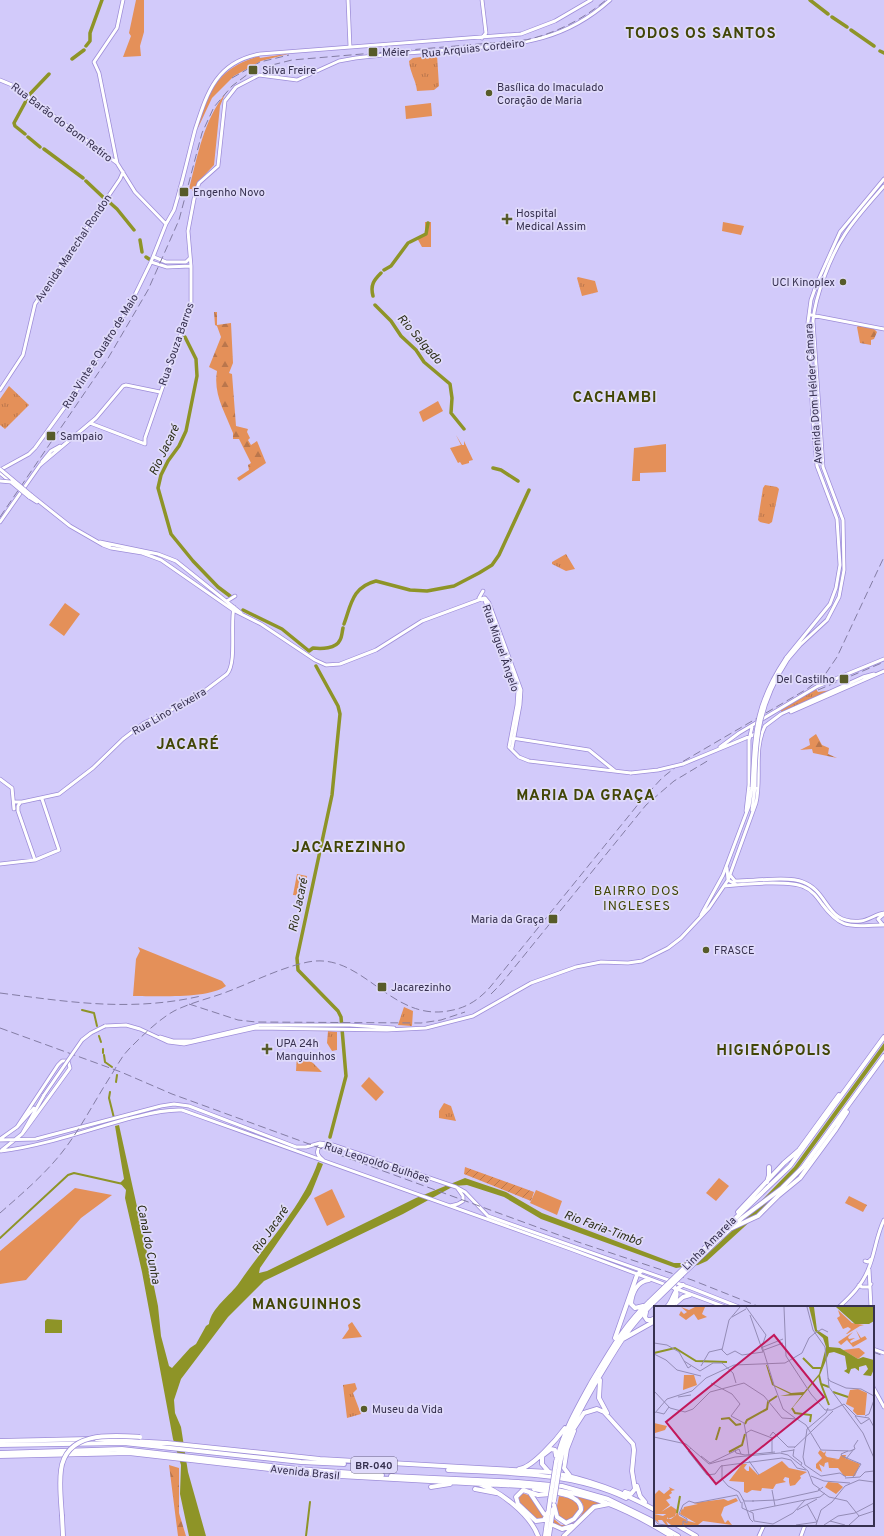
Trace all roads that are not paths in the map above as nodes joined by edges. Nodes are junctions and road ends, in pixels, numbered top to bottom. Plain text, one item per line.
1 (123, 0) edge
2 (348, 0) edge
3 (482, 0) edge
4 (591, 0) edge
5 (610, 0) edge
6 (514, 32) junction
7 (526, 32) junction
8 (486, 33) junction
9 (501, 36) junction
10 (506, 36) junction
11 (494, 37) junction
12 (480, 38) junction
13 (350, 47) junction
14 (0, 80) edge
15 (116, 163) junction
16 (123, 172) junction
17 (884, 179) edge
18 (884, 186) edge
19 (195, 194) joint
20 (166, 224) junction
21 (154, 257) junction
22 (190, 257) junction
23 (151, 262) junction
24 (192, 265) junction
25 (808, 315) junction
26 (813, 315) junction
27 (884, 329) edge
28 (0, 390) edge
29 (160, 392) junction
30 (812, 392) junction
31 (817, 397) junction
32 (90, 424) junction
33 (0, 470) edge
34 (0, 474) edge
35 (0, 481) edge
36 (11, 482) junction
37 (30, 496) junction
38 (0, 522) edge
39 (94, 540) junction
40 (483, 591) dead end
41 (235, 596) dead end
42 (479, 598) junction
43 (484, 598) junction
44 (226, 602) junction
45 (233, 608) junction
46 (822, 615) junction
47 (232, 619) junction
48 (817, 620) junction
49 (827, 620) junction
50 (823, 626) junction
51 (787, 659) junction
52 (884, 659) edge
53 (884, 670) edge
54 (755, 724) junction
55 (765, 726) junction
56 (750, 732) junction
57 (740, 733) junction
58 (756, 734) junction
59 (749, 736) junction
60 (511, 739) junction
61 (741, 739) junction
62 (760, 741) junction
63 (749, 744) junction
64 (715, 751) junction
65 (599, 752) dead end
66 (594, 755) junction
67 (589, 756) dead end
68 (617, 772) junction
69 (0, 779) edge
70 (754, 787) junction
71 (42, 799) junction
72 (14, 802) junction
73 (22, 802) junction
74 (14, 809) dead end
75 (745, 814) junction
76 (752, 814) junction
77 (737, 836) junction
78 (744, 838) junction
79 (731, 854) junction
80 (35, 860) junction
81 (0, 864) edge
82 (730, 875) junction
83 (728, 880) junction
84 (737, 885) junction
85 (724, 886) junction
86 (884, 913) edge
87 (699, 919) junction
88 (884, 925) edge
89 (884, 1037) edge
90 (884, 1056) edge
91 (856, 1075) junction
92 (853, 1101) junction
93 (38, 1104) junction
94 (17, 1127) junction
95 (21, 1134) junction
96 (16, 1139) junction
97 (0, 1140) edge
98 (22, 1141) junction
99 (327, 1144) junction
100 (1, 1151) edge
101 (325, 1161) junction
102 (769, 1167) dead end
103 (764, 1186) junction
104 (455, 1187) junction
105 (448, 1206) junction
106 (884, 1220) edge
107 (728, 1230) junction
108 (718, 1236) junction
109 (573, 1250) junction
110 (591, 1252) junction
111 (871, 1259) junction
112 (865, 1261) dead end
113 (869, 1268) junction
114 (641, 1271) junction
115 (637, 1275) junction
116 (649, 1280) junction
117 (669, 1281) junction
118 (871, 1284) junction
119 (683, 1285) junction
120 (859, 1285) junction
121 (666, 1286) junction
122 (691, 1288) junction
123 (676, 1290) junction
124 (689, 1294) junction
125 (673, 1298) junction
126 (649, 1304) junction
127 (668, 1306) edge
128 (672, 1306) edge
129 (673, 1306) edge
130 (721, 1306) edge
131 (736, 1306) edge
132 (841, 1306) edge
133 (871, 1306) edge
134 (654, 1318) edge
135 (654, 1322) edge
136 (621, 1340) junction
137 (610, 1349) junction
138 (874, 1349) edge
139 (884, 1353) edge
140 (602, 1372) junction
141 (874, 1389) edge
142 (884, 1407) edge
143 (584, 1413) junction
144 (568, 1425) junction
145 (75, 1439) junction
146 (0, 1441) edge
147 (44, 1444) junction
148 (168, 1444) junction
149 (0, 1445) edge
150 (563, 1446) junction
151 (194, 1448) junction
152 (0, 1454) edge
153 (193, 1458) junction
154 (558, 1462) junction
155 (501, 1470) junction
156 (549, 1472) junction
157 (346, 1474) junction
158 (511, 1474) junction
159 (570, 1476) junction
160 (364, 1478) junction
161 (576, 1478) junction
162 (460, 1482) junction
163 (472, 1482) junction
164 (517, 1486) junction
165 (431, 1487) dead end
166 (475, 1489) dead end
167 (616, 1490) junction
168 (530, 1492) junction
169 (558, 1494) junction
170 (504, 1496) junction
171 (552, 1502) junction
172 (511, 1503) junction
173 (611, 1504) junction
174 (508, 1508) dead end
175 (654, 1510) edge
176 (546, 1513) junction
177 (654, 1522) edge
178 (553, 1525) dead end
179 (574, 1525) junction
180 (654, 1525) edge
181 (655, 1526) edge
182 (661, 1526) edge
183 (679, 1526) edge
184 (684, 1526) edge
185 (764, 1526) edge
186 (805, 1526) edge
187 (63, 1536) edge
188 (538, 1536) edge
189 (545, 1536) edge
190 (549, 1536) edge
191 (564, 1536) edge
192 (671, 1536) edge
193 (678, 1536) edge
194 (696, 1536) edge
195 (701, 1536) edge
196 (759, 1536) edge
197 (801, 1536) edge

1 - 15 main road
2 - 13 main road
3 - 8 main road
4 - 7 main road
5 - 19 main road, Rua Arquias Cordeiro
6 - 7 main road
6 - 9 main road
6 - 10 main road
7 - 10 main road
8 - 11 main road
8 - 12 main road
9 - 10 main road
9 - 11 main road, Rua Vinte e Quatro de Maio
11 - 12 main road, Rua Vinte e Quatro de Maio
12 - 13 main road, Rua Vinte e Quatro de Maio
13 - 20 main road, Rua Vinte e Quatro de Maio
14 - 15 main road, Rua Barão do Bom Retiro
15 - 16 main road, Rua Barão do Bom Retiro
16 - 20 main road, Rua Barão do Bom Retiro
16 - 28 main road, Avenida Marechal Rondon
17 - 25 main road, Avenida Dom Hélder Câmara
18 - 26 main road, Avenida Dom Hélder Câmara
19 - 22 main road, Rua Souza Barros
20 - 21 main road, Rua Vinte e Quatro de Maio
21 - 22 main road
21 - 23 main road, Rua Vinte e Quatro de Maio
22 - 24 main road, Rua Souza Barros
23 - 24 main road
23 - 33 main road, Rua Vinte e Quatro de Maio
24 - 29 main road, Rua Souza Barros
25 - 26 main road
25 - 30 main road, Avenida Dom Hélder Câmara
26 - 27 main road
26 - 31 main road, Avenida Dom Hélder Câmara
29 - 32 main road
29 - 32 main road, Rua Souza Barros
30 - 31 main road
30 - 46 main road, Avenida Dom Hélder Câmara
31 - 49 main road, Avenida Dom Hélder Câmara
32 - 38 main road
33 - 37 main road, bridge
34 - 36 main road
35 - 36 main road, bridge
36 - 37 main road, bridge
37 - 39 main road
39 - 44 main road
39 - 44 main road
40 - 42 main road
41 - 44 main road
42 - 43 main road
42 - 45 main road
43 - 60 main road, Rua Miguel Ângelo
43 - 60 main road, Rua Miguel Ângelo
44 - 45 main road
44 - 47 main road
45 - 47 main road, Rua Lino Teixeira
46 - 48 main road, Avenida Dom Hélder Câmara
46 - 49 main road
47 - 71 main road, Rua Lino Teixeira
48 - 50 main road
48 - 51 main road, Avenida Dom Hélder Câmara
49 - 50 main road, Avenida Dom Hélder Câmara
50 - 51 main road, Avenida Dom Hélder Câmara
51 - 70 main road, bridge
52 - 54 main road
53 - 55 main road
54 - 55 main road
54 - 56 main road
54 - 57 main road
55 - 58 main road
55 - 62 main road
56 - 57 main road
56 - 58 main road
56 - 59 main road
57 - 64 main road
58 - 59 main road
58 - 62 main road
59 - 61 main road
59 - 63 main road
60 - 66 main road
60 - 68 main road, Rua Miguel Ângelo
61 - 63 main road
61 - 64 main road
62 - 63 main road
62 - 76 main road
63 - 75 main road
64 - 68 main road, bridge
65 - 66 main road
66 - 67 main road
66 - 68 main road
69 - 72 main road
70 - 75 main road
70 - 76 main road
71 - 73 main road, Rua Lino Teixeira
71 - 80 main road
72 - 73 main road, Rua Lino Teixeira
72 - 74 main road
73 - 80 main road
75 - 77 main road
76 - 78 main road
77 - 78 main road
77 - 79 main road
78 - 82 main road
79 - 83 main road
79 - 87 main road
80 - 81 main road
82 - 83 main road
82 - 86 main road
83 - 84 main road
83 - 85 main road
84 - 85 main road
84 - 88 main road
85 - 87 main road
86 - 88 main road
87 - 93 main road, bridge
89 - 91 highway, Linha Amarela
90 - 92 highway, Linha Amarela
91 - 103 highway
91 - 108 highway, Linha Amarela
92 - 107 highway, Linha Amarela
92 - 107 highway
93 - 94 main road
93 - 95 main road
94 - 95 main road
94 - 97 main road
95 - 96 main road
95 - 98 main road
96 - 97 main road, Rua Leopoldo Bulhões
96 - 98 main road, Rua Leopoldo Bulhões
96 - 100 main road
98 - 99 main road, Rua Leopoldo Bulhões
99 - 101 main road
99 - 104 main road, Rua Leopoldo Bulhões
100 - 101 main road, Rua Leopoldo Bulhões
101 - 105 main road, Rua Leopoldo Bulhões
102 - 103 highway
103 - 108 highway
104 - 105 main road
104 - 110 main road, Rua Leopoldo Bulhões
105 - 109 main road, Rua Leopoldo Bulhões
106 - 111 main road
107 - 108 highway, Linha Amarela
108 - 126 highway, Linha Amarela, bridge
109 - 110 main road
109 - 115 main road, Rua Leopoldo Bulhões
110 - 114 main road, Rua Leopoldo Bulhões
111 - 112 main road
111 - 113 main road
113 - 118 main road
113 - 120 main road
114 - 115 highway
114 - 117 main road, Rua Leopoldo Bulhões
115 - 116 main road, Rua Leopoldo Bulhões
115 - 137 highway
116 - 121 main road, Rua Leopoldo Bulhões
116 - 126 highway
117 - 119 main road, Rua Leopoldo Bulhões
117 - 123 highway
118 - 120 main road
118 - 133 main road
119 - 122 main road, Rua Leopoldo Bulhões
119 - 123 highway
120 - 132 main road
121 - 123 main road, Rua Leopoldo Bulhões
121 - 125 highway
122 - 124 main road
122 - 131 main road, Rua Leopoldo Bulhões
123 - 124 main road, Rua Leopoldo Bulhões
123 - 125 highway
123 - 128 highway
124 - 129 highway
124 - 130 main road, Rua Leopoldo Bulhões
125 - 127 highway
126 - 134 highway
126 - 136 highway, Linha Amarela
126 - 137 highway, Linha Amarela
135 - 136 highway
136 - 140 highway, Linha Amarela
137 - 144 highway, Linha Amarela
138 - 139 main road
140 - 150 highway, Linha Amarela
140 - 175 highway
141 - 142 main road
143 - 150 highway
143 - 159 highway
143 - 167 highway
144 - 154 highway, Linha Amarela
144 - 155 highway
145 - 146 highway, Avenida Brasil
145 - 147 highway
145 - 148 highway, Avenida Brasil
147 - 148 highway, Avenida Brasil / BR-040
147 - 149 highway, Avenida Brasil / BR-040
148 - 151 highway, Avenida Brasil / BR-040
148 - 187 highway, bridge
150 - 154 highway, Linha Amarela
151 - 155 highway, Avenida Brasil
151 - 158 highway, Avenida Brasil / BR-040
152 - 153 highway, Avenida Brasil / BR-040
153 - 157 highway, Avenida Brasil / BR-040
153 - 160 highway, Avenida Brasil
154 - 156 highway
154 - 171 highway, bridge
155 - 156 highway, Avenida Brasil
156 - 159 highway, Avenida Brasil
157 - 160 highway
157 - 177 highway, Avenida Brasil / BR-040
158 - 161 highway
158 - 175 highway, Avenida Brasil / BR-040
159 - 161 highway, Avenida Brasil
160 - 162 highway, Avenida Brasil
161 - 167 highway, Avenida Brasil
162 - 163 highway, Avenida Brasil
162 - 165 highway
163 - 164 highway, Avenida Brasil
163 - 170 highway
164 - 169 highway
164 - 173 highway, Avenida Brasil
166 - 170 highway
167 - 175 highway, Avenida Brasil
168 - 169 highway
168 - 176 highway
168 - 176 highway
169 - 171 highway
170 - 172 highway
171 - 176 highway
171 - 190 highway
172 - 174 highway
172 - 188 highway
173 - 179 highway
173 - 180 highway, Avenida Brasil
176 - 189 highway
178 - 179 highway
179 - 191 highway
181 - 192 highway, Avenida Brasil
182 - 193 highway
183 - 194 highway
184 - 195 highway
185 - 196 main road
186 - 197 main road

